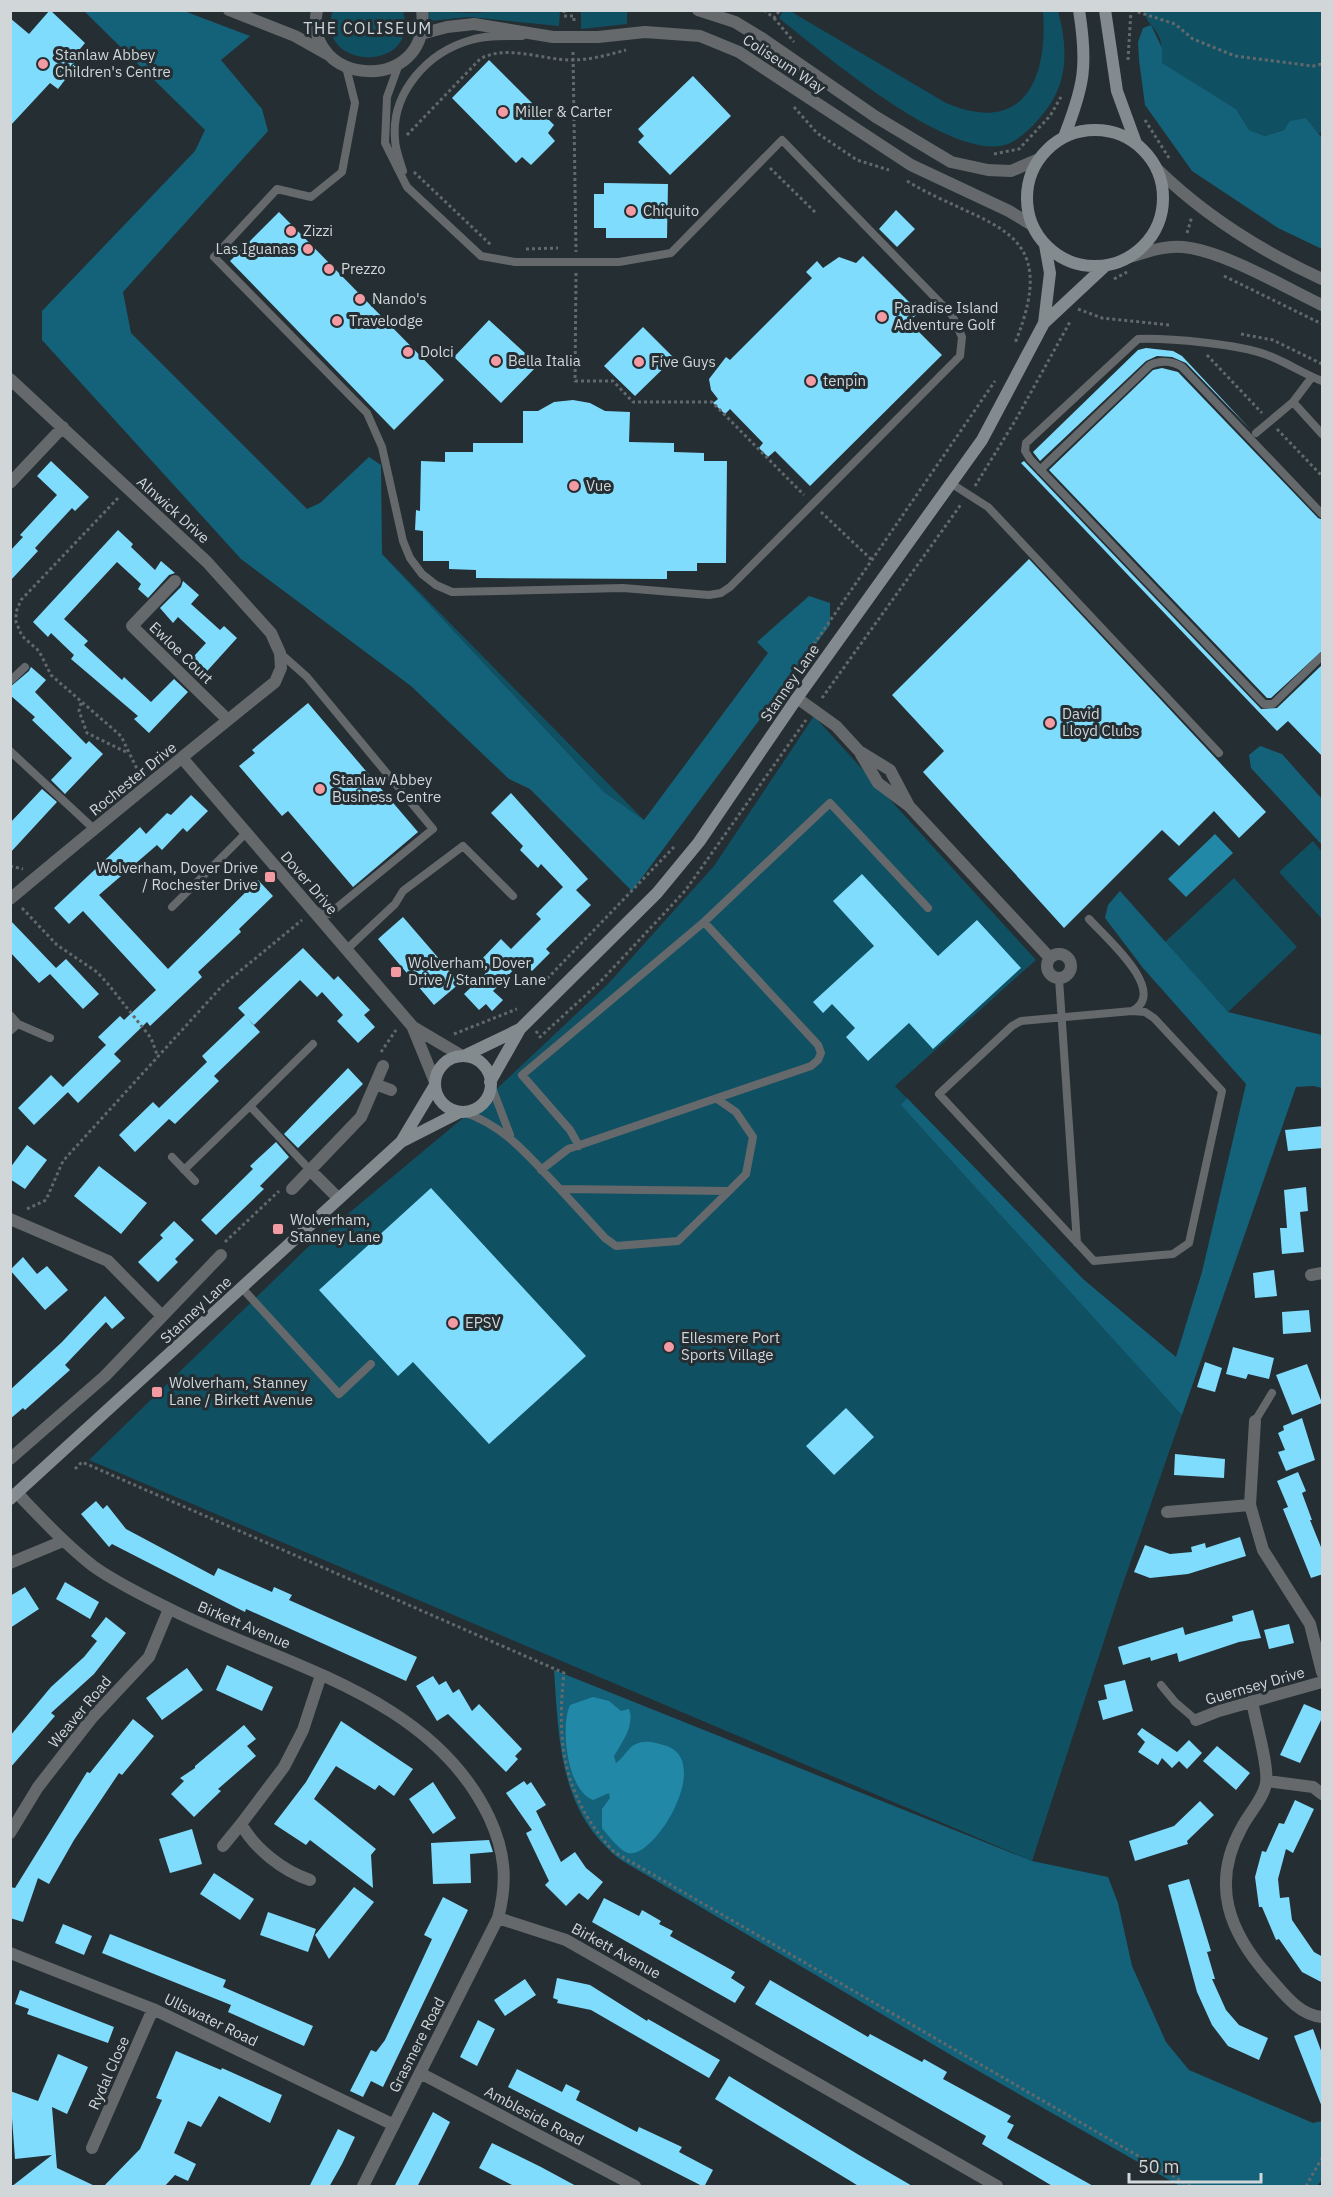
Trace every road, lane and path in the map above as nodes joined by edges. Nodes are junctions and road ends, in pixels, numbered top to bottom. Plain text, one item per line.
1 (229, 10) edge
2 (317, 10) edge
3 (422, 10) edge
4 (698, 10) edge
5 (723, 10) edge
6 (764, 10) edge
7 (780, 10) edge
8 (1079, 10) edge
9 (1105, 10) edge
10 (1132, 10) edge
11 (774, 18) junction
12 (735, 21) junction
13 (421, 34) junction
14 (553, 37) junction
15 (796, 44) dead end
16 (628, 50) dead end
17 (331, 56) junction
18 (573, 60) junction
19 (399, 64) junction
20 (1323, 64) edge
21 (1128, 65) dead end
22 (346, 68) junction
23 (1082, 91) junction
24 (790, 103) dead end
25 (1143, 116) dead end
26 (1064, 137) junction
27 (404, 140) dead end
28 (1136, 143) junction
29 (992, 155) dead end
30 (762, 159) junction
31 (1039, 159) junction
32 (1172, 162) dead end
33 (1157, 169) junction
34 (412, 171) dead end
35 (896, 174) dead end
36 (905, 180) dead end
37 (407, 187) junction
38 (1195, 204) junction
39 (816, 213) dead end
40 (1032, 225) junction
41 (1045, 245) junction
42 (492, 246) dead end
43 (1182, 246) junction
44 (576, 248) junction
45 (587, 248) dead end
46 (522, 252) dead end
47 (576, 262) junction
48 (1131, 263) junction
49 (1105, 266) junction
50 (1222, 274) dead end
51 (1323, 279) edge
52 (1110, 282) dead end
53 (1084, 303) dead end
54 (1323, 305) edge
55 (1044, 323) junction
56 (1323, 324) edge
57 (1208, 345) junction
58 (1013, 347) dead end
59 (999, 374) dead end
60 (1312, 377) junction
61 (10, 379) edge
62 (1323, 381) edge
63 (1293, 402) junction
64 (1271, 422) junction
65 (63, 427) junction
66 (1256, 433) dead end
67 (1323, 434) edge
68 (1040, 470) junction
69 (1323, 476) edge
70 (980, 478) dead end
71 (10, 483) edge
72 (951, 484) junction
73 (126, 489) junction
74 (812, 504) junction
75 (1323, 514) edge
76 (873, 562) junction
77 (887, 575) junction
78 (174, 580) dead end
79 (280, 653) junction
80 (1323, 656) edge
81 (25, 667) dead end
82 (10, 681) edge
83 (786, 686) dead end
84 (797, 698) junction
85 (81, 702) junction
86 (228, 720) junction
87 (10, 751) edge
88 (859, 751) junction
89 (128, 752) junction
90 (1219, 753) dead end
91 (183, 759) junction
92 (146, 785) junction
93 (909, 806) junction
94 (94, 829) junction
95 (246, 833) junction
96 (675, 846) dead end
97 (685, 891) dead end
98 (513, 896) dead end
99 (11, 898) edge
100 (172, 907) dead end
101 (928, 908) dead end
102 (314, 911) junction
103 (1089, 919) dead end
104 (704, 922) junction
105 (347, 949) junction
106 (1050, 958) junction
107 (1059, 979) junction
108 (541, 985) dead end
109 (525, 1002) dead end
110 (1132, 1011) junction
111 (10, 1015) edge
112 (1062, 1016) junction
113 (18, 1024) junction
114 (413, 1027) junction
115 (520, 1029) junction
116 (10, 1031) edge
117 (403, 1037) dead end
118 (540, 1037) dead end
119 (50, 1038) dead end
120 (444, 1038) dead end
121 (313, 1044) dead end
122 (463, 1056) junction
123 (158, 1057) junction
124 (383, 1066) joint
125 (435, 1083) junction
126 (490, 1083) junction
127 (375, 1084) junction
128 (391, 1090) dead end
129 (717, 1099) junction
130 (250, 1106) junction
131 (462, 1112) junction
132 (510, 1136) junction
133 (401, 1142) junction
134 (579, 1146) junction
135 (172, 1157) dead end
136 (184, 1170) junction
137 (310, 1170) junction
138 (541, 1170) junction
139 (195, 1181) dead end
140 (292, 1189) joint
141 (560, 1190) junction
142 (729, 1191) junction
143 (338, 1198) junction
144 (14, 1221) edge
145 (1077, 1243) junction
146 (221, 1255) joint
147 (242, 1288) junction
148 (162, 1316) junction
149 (371, 1364) dead end
150 (1272, 1393) dead end
151 (1255, 1421) joint
152 (10, 1459) edge
153 (75, 1468) dead end
154 (14, 1496) edge
155 (1250, 1504) junction
156 (1167, 1512) dead end
157 (63, 1541) junction
158 (10, 1563) edge
159 (169, 1609) junction
160 (1323, 1672) edge
161 (321, 1675) junction
162 (1323, 1682) edge
163 (1161, 1685) dead end
164 (1252, 1701) junction
165 (1196, 1720) joint
166 (1267, 1781) junction
167 (1323, 1794) edge
168 (241, 1824) junction
169 (10, 1833) edge
170 (223, 1846) dead end
171 (310, 1880) dead end
172 (498, 1918) junction
173 (10, 1953) edge
174 (153, 2009) junction
175 (1323, 2017) edge
176 (420, 2073) junction
177 (394, 2125) junction
178 (92, 2148) dead end
179 (1323, 2158) edge
180 (363, 2187) edge
181 (635, 2187) edge
182 (997, 2187) edge
183 (1190, 2187) edge
184 (1306, 2187) edge

1 - 17 street
2 - 17 street
3 - 13 street
4 - 12 street, Coliseum Way
5 - 12 lane
6 - 11 path
7 - 11 path
8 - 23 main road
9 - 28 main road
10 - 20 path
10 - 21 path
11 - 15 path
12 - 31 street, Coliseum Way
13 - 14 street, Coliseum Way
13 - 19 street
14 - 37 lane
14 - 40 street, Coliseum Way
16 - 18 path
17 - 22 street
18 - 27 path
18 - 44 path
19 - 22 street
19 - 37 lane
22 - 74 lane
23 - 26 main road
23 - 29 path
24 - 35 path
25 - 32 path
26 - 28 main road
26 - 31 main road
28 - 33 main road
30 - 39 path
30 - 47 lane
30 - 74 lane
31 - 40 main road
33 - 38 street
33 - 48 main road
34 - 42 path
36 - 58 path
37 - 47 lane
38 - 43 path
38 - 51 street
40 - 41 main road
41 - 49 main road
41 - 55 main road, Stanney Lane
43 - 48 street
43 - 54 street
44 - 45 path
44 - 46 path
44 - 47 path
47 - 74 path
48 - 49 main road
48 - 52 path
49 - 55 main road, Stanney Lane
50 - 56 path
53 - 70 path
55 - 72 main road, Stanney Lane
57 - 60 lane
57 - 64 path
57 - 68 lane
59 - 76 path
60 - 62 lane
60 - 63 lane
61 - 65 street, Alnwick Drive
63 - 64 lane
63 - 67 lane
64 - 66 lane
64 - 69 path
65 - 71 street
65 - 73 street, Alnwick Drive
68 - 75 lane
68 - 80 lane
72 - 77 main road, Stanney Lane
72 - 90 lane
73 - 79 street, Alnwick Drive
73 - 85 path
74 - 76 path
76 - 77 path
76 - 83 path
77 - 84 main road, Stanney Lane
78 - 86 street, Ewloe Court
79 - 86 street, Rochester Drive
79 - 102 lane
81 - 82 lane
84 - 88 street
84 - 115 main road, Stanney Lane
85 - 89 path
85 - 89 path
86 - 91 street, Rochester Drive
87 - 94 lane
88 - 93 street
88 - 93 street
89 - 92 path
91 - 92 street, Rochester Drive
91 - 95 street, Dover Drive
92 - 94 street, Rochester Drive
93 - 106 street
94 - 99 street, Rochester Drive
95 - 100 lane
95 - 102 street, Dover Drive
96 - 108 path
97 - 118 path
98 - 105 lane
99 - 123 path
101 - 104 lane
102 - 105 street, Dover Drive
102 - 123 path
103 - 110 lane
104 - 129 lane
104 - 134 lane
105 - 114 street, Dover Drive
106 - 107 street
106 - 107 street
107 - 112 lane
109 - 120 path
110 - 112 lane
110 - 145 lane
111 - 113 lane
112 - 145 lane
112 - 145 lane
113 - 116 lane
113 - 119 lane
114 - 122 street, Dover Drive
114 - 125 street, Dover Drive
115 - 122 main road, Stanney Lane
115 - 126 main road, Stanney Lane
117 - 124 path
121 - 130 lane
122 - 125 main road
122 - 126 main road
123 - 144 path
124 - 127 street
125 - 131 main road
125 - 133 main road, Stanney Lane
126 - 131 main road
126 - 132 lane
127 - 128 street
127 - 137 street
129 - 134 lane
129 - 142 lane
130 - 136 lane
130 - 137 lane
131 - 132 lane
131 - 133 main road, Stanney Lane
132 - 138 lane
133 - 143 main road, Stanney Lane
134 - 138 lane
135 - 136 lane
136 - 139 lane
137 - 140 street
137 - 143 street
138 - 141 lane
140 - 146 path
141 - 142 lane
141 - 142 lane
143 - 147 main road, Stanney Lane
144 - 148 street
146 - 148 street
147 - 149 lane
147 - 154 main road, Stanney Lane
148 - 152 street
150 - 151 lane
151 - 155 street
153 - 183 path
154 - 157 street, Birkett Avenue
155 - 156 street
155 - 160 street
157 - 158 street
157 - 159 street, Birkett Avenue
159 - 161 street, Birkett Avenue
159 - 169 street, Weaver Road
161 - 168 street
161 - 172 street, Birkett Avenue
162 - 164 street, Guernsey Drive
163 - 165 lane
164 - 165 street, Guernsey Drive
164 - 166 street
166 - 167 street
166 - 175 street
168 - 170 street
168 - 171 street
172 - 176 street, Grasmere Road
172 - 182 street, Birkett Avenue
173 - 174 street, Ullswater Road
174 - 177 street, Ullswater Road
174 - 178 street, Rydal Close
176 - 177 street, Grasmere Road
176 - 181 street, Ambleside Road
177 - 180 street, Grasmere Road
179 - 184 path

